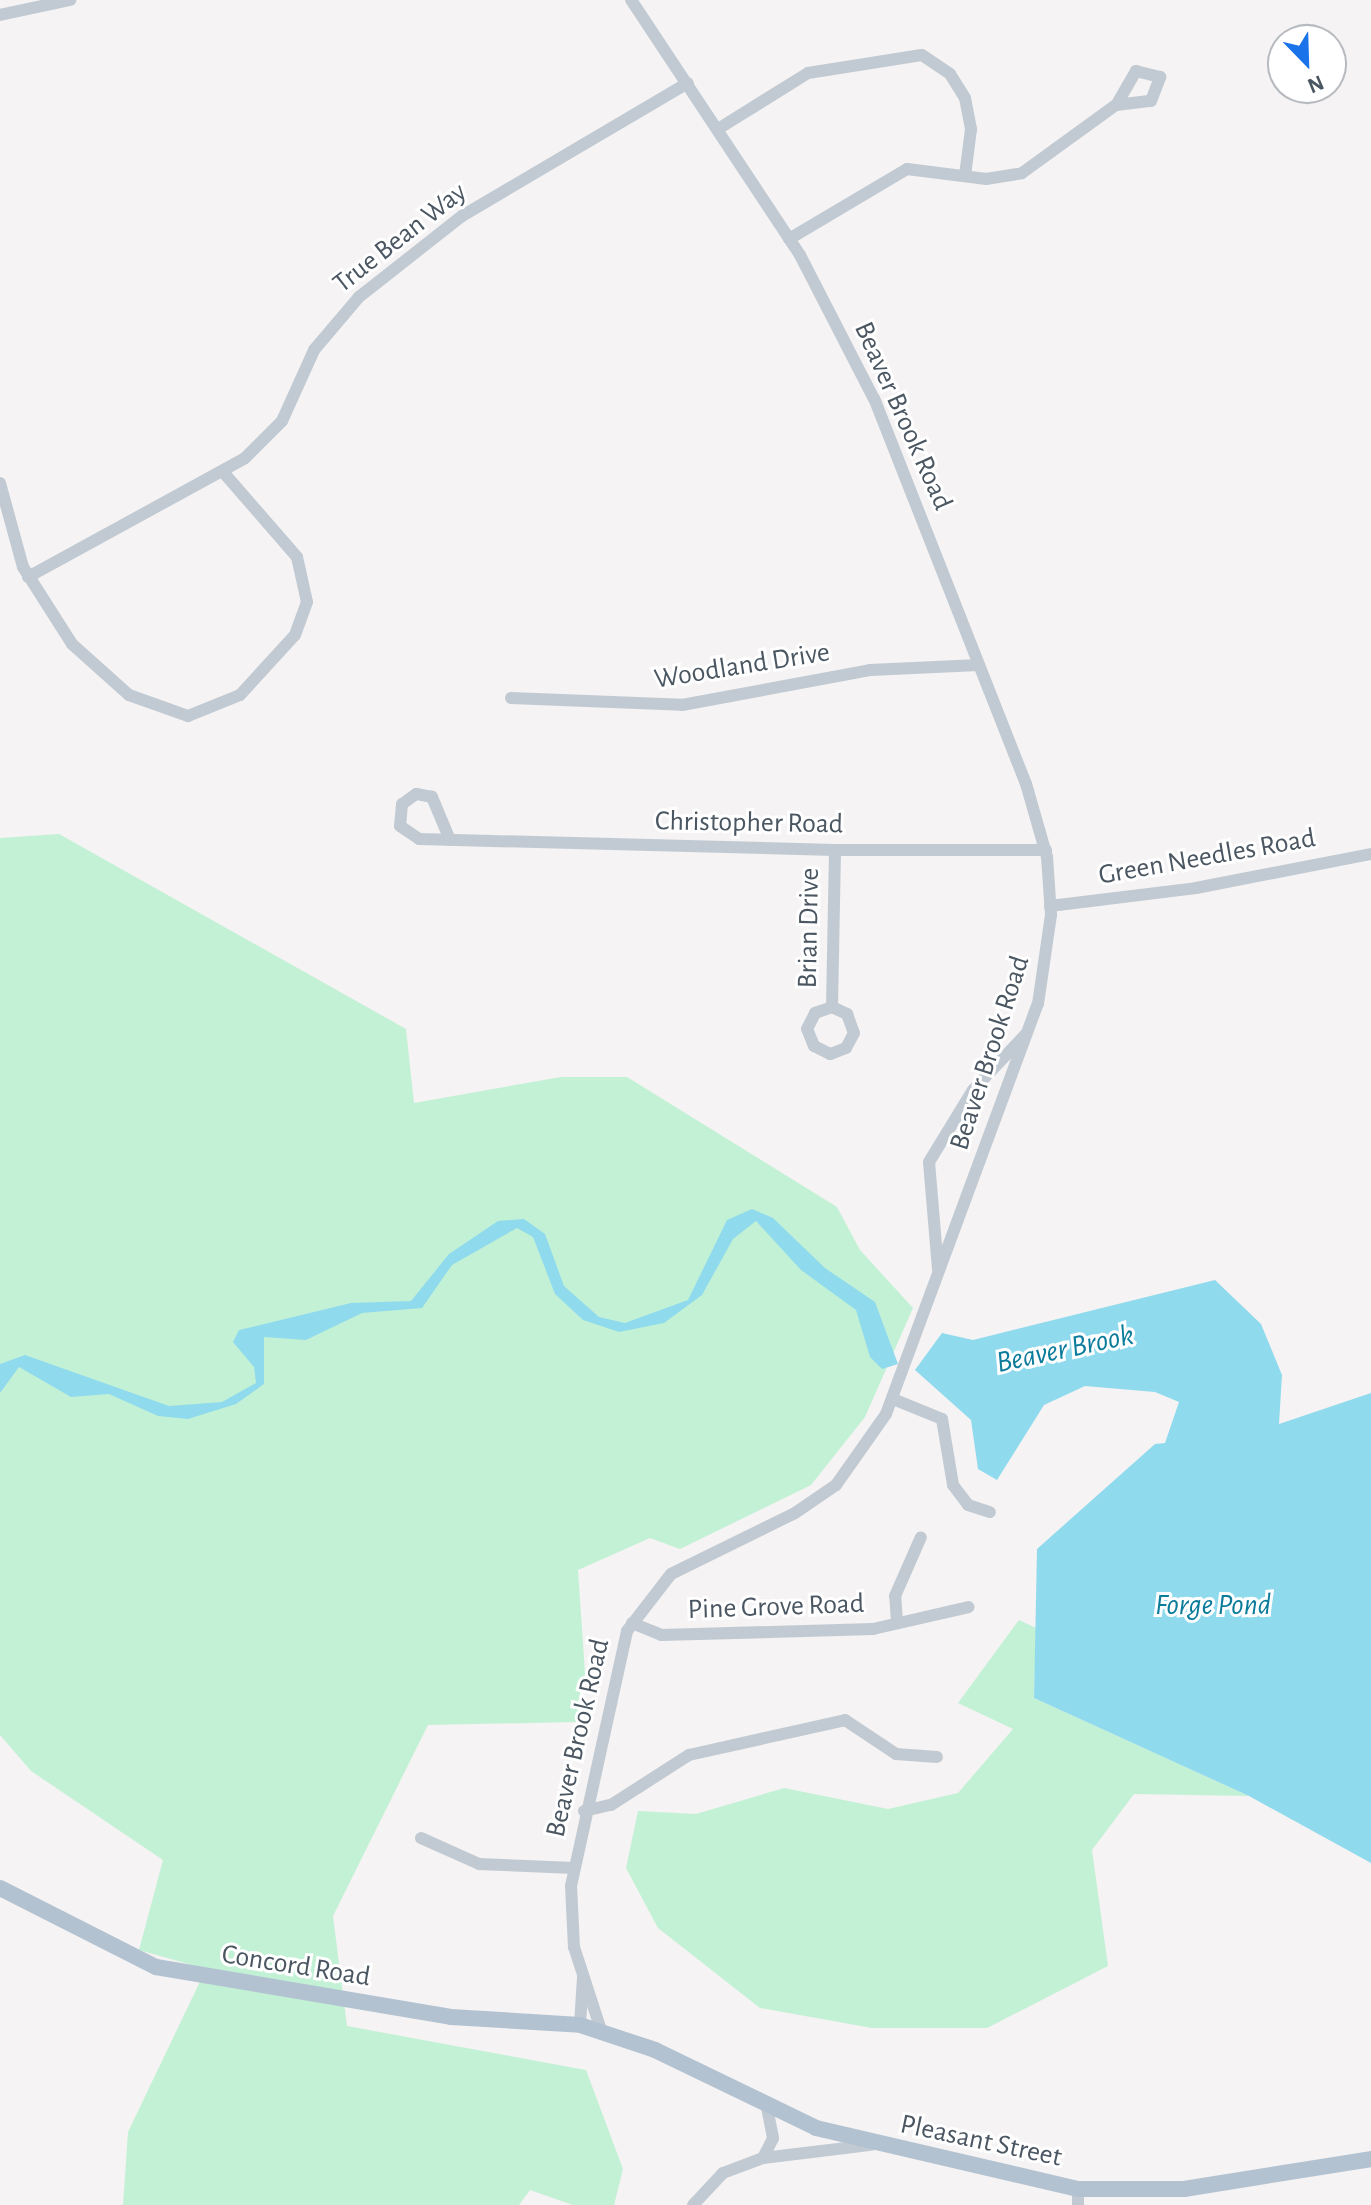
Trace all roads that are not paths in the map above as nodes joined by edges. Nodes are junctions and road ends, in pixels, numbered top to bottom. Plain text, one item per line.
1 (68, 0) edge
2 (631, 0) edge
3 (0, 15) edge
4 (688, 83) junction
5 (1116, 105) dead end
6 (718, 129) junction
7 (965, 176) junction
8 (789, 239) junction
9 (224, 473) junction
10 (1, 489) edge
11 (28, 577) junction
12 (979, 665) junction
13 (511, 698) dead end
14 (450, 840) junction
15 (835, 850) junction
16 (1046, 850) junction
17 (1371, 854) edge
18 (1050, 906) junction
19 (832, 1007) dead end
20 (1028, 1032) junction
21 (938, 1277) junction
22 (895, 1395) junction
23 (990, 1512) dead end
24 (921, 1537) dead end
25 (969, 1607) dead end
26 (897, 1622) junction
27 (632, 1623) junction
28 (937, 1757) dead end
29 (584, 1811) junction
30 (421, 1838) dead end
31 (574, 1868) junction
32 (0, 1888) edge
33 (583, 1970) junction
34 (580, 2025) junction
35 (601, 2030) junction
36 (767, 2108) junction
37 (878, 2144) junction
38 (763, 2158) junction
39 (1371, 2159) edge
40 (1078, 2197) edge
41 (693, 2205) edge

1 - 3 street
2 - 4 street, Beaver Brook Road
4 - 6 street, Beaver Brook Road
4 - 9 street, True Bean Way
5 - 7 street
6 - 7 street
6 - 8 street, Beaver Brook Road
7 - 8 street
8 - 12 street, Beaver Brook Road
9 - 11 street, True Bean Way
9 - 11 street
10 - 11 street
12 - 13 street, Woodland Drive
12 - 16 street, Beaver Brook Road
14 - 14 street, Christopher Road
14 - 15 street, Christopher Road
15 - 16 street, Christopher Road
15 - 19 street, Brian Drive
16 - 18 street, Beaver Brook Road
17 - 18 street, Green Needles Road
18 - 20 street, Beaver Brook Road
20 - 21 street, Beaver Brook Road
20 - 21 street
21 - 22 street, Beaver Brook Road
22 - 23 street
22 - 27 street, Beaver Brook Road
24 - 26 street
25 - 26 street, Pine Grove Road
26 - 27 street, Pine Grove Road
27 - 29 street, Beaver Brook Road
28 - 29 street
29 - 31 street, Beaver Brook Road
30 - 31 street
31 - 33 street, Beaver Brook Road
32 - 34 main road, Concord Road
33 - 34 street, Beaver Brook Road
33 - 35 street, Beaver Brook Road
34 - 35 main road, Concord Road
35 - 36 main road, Pleasant Street
36 - 37 main road, Pleasant Street
36 - 38 street
37 - 38 street
37 - 40 main road, Pleasant Street
38 - 41 street
39 - 40 main road, Pleasant Street

